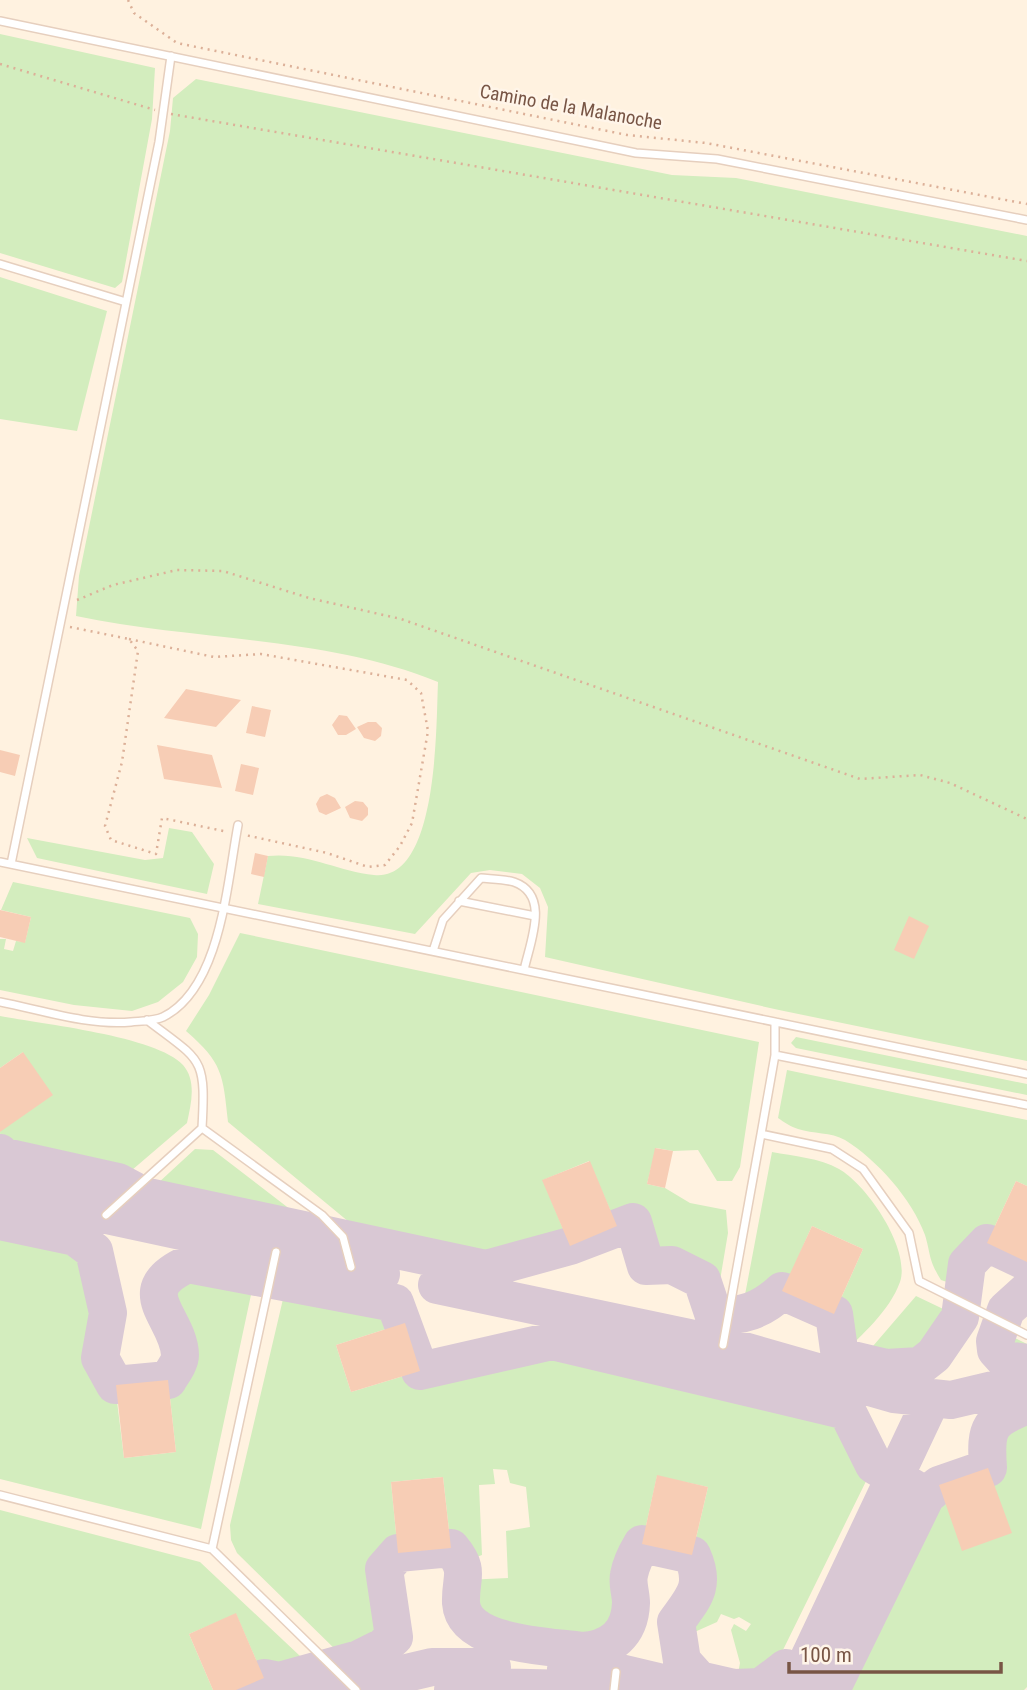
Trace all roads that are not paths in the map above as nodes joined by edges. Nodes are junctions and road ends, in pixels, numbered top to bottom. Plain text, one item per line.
1 (0, 21) edge
2 (171, 56) junction
3 (1027, 220) edge
4 (0, 264) edge
5 (126, 302) junction
6 (237, 829) road end
7 (0, 862) edge
8 (11, 864) junction
9 (459, 901) junction
10 (221, 908) junction
11 (535, 916) junction
12 (433, 951) junction
13 (524, 970) junction
14 (0, 1002) edge
15 (147, 1020) junction
16 (775, 1022) junction
17 (775, 1055) junction
18 (1027, 1073) edge
19 (1027, 1105) edge
20 (202, 1128) junction
21 (761, 1134) junction
22 (106, 1215) dead end
23 (276, 1252) dead end
24 (351, 1267) dead end
25 (1027, 1335) edge
26 (723, 1345) dead end
27 (0, 1495) edge
28 (212, 1549) junction
29 (616, 1672) dead end
30 (356, 1690) edge
31 (614, 1690) edge

1 - 2 lane
2 - 3 lane
2 - 5 lane
4 - 5 lane
5 - 8 lane
6 - 10 lane
7 - 8 lane
8 - 10 lane
9 - 11 lane
9 - 11 lane
9 - 12 lane
10 - 12 lane
10 - 15 lane
11 - 13 lane
12 - 13 lane
13 - 16 lane
14 - 15 lane
15 - 20 lane
16 - 17 lane
16 - 18 lane
17 - 19 lane
17 - 21 lane
20 - 22 lane
20 - 24 lane
21 - 25 lane
21 - 26 lane
23 - 28 lane
27 - 28 lane
28 - 30 lane
29 - 31 lane

